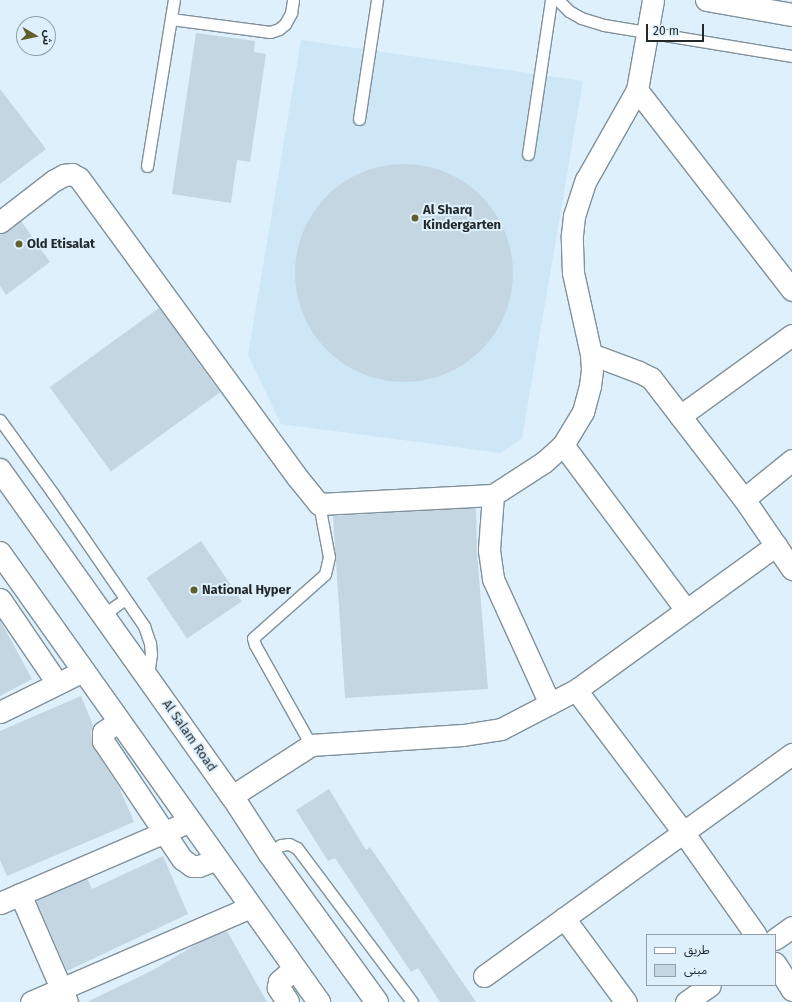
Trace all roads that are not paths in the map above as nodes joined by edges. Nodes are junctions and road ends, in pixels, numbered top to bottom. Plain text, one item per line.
1 (174, 0) edge
2 (293, 0) edge
3 (377, 0) edge
4 (551, 0) edge
5 (558, 0) edge
6 (653, 0) edge
7 (707, 0) edge
8 (777, 9) edge
9 (171, 19) junction
10 (647, 32) junction
11 (792, 56) edge
12 (637, 90) junction
13 (359, 119) dead end
14 (528, 154) dead end
15 (147, 166) dead end
16 (0, 222) edge
17 (771, 261) junction
18 (792, 264) edge
19 (792, 290) edge
20 (792, 335) edge
21 (591, 354) junction
22 (680, 416) junction
23 (1, 424) edge
24 (563, 445) junction
25 (792, 460) edge
26 (0, 470) edge
27 (493, 495) junction
28 (744, 499) junction
29 (319, 504) junction
30 (776, 545) junction
31 (0, 554) edge
32 (792, 569) edge
33 (125, 599) junction
34 (2, 607) edge
35 (686, 610) junction
36 (102, 615) junction
37 (83, 671) junction
38 (148, 678) junction
39 (57, 683) junction
40 (576, 690) junction
41 (550, 704) junction
42 (0, 712) edge
43 (119, 721) junction
44 (311, 745) junction
45 (792, 754) edge
46 (232, 796) junction
47 (190, 821) junction
48 (163, 832) junction
49 (683, 832) junction
50 (269, 853) junction
51 (217, 859) junction
52 (6, 899) edge
53 (251, 907) junction
54 (564, 918) junction
55 (792, 927) edge
56 (755, 934) edge
57 (776, 938) edge
58 (776, 966) edge
59 (295, 969) junction
60 (484, 976) dead end
61 (709, 986) edge
62 (792, 990) edge
63 (64, 996) edge
64 (31, 1002) edge
65 (288, 1002) edge
66 (319, 1002) edge
67 (377, 1002) edge
68 (412, 1002) edge
69 (626, 1002) edge
70 (686, 1002) edge

1 - 9 lane
2 - 9 lane
3 - 13 lane
4 - 14 lane
5 - 10 lane
6 - 10 street
7 - 8 main road
9 - 15 lane
10 - 11 lane
10 - 12 street
12 - 17 street
12 - 21 street
16 - 29 street
17 - 18 street
17 - 19 street
20 - 22 street
21 - 22 street
21 - 24 street
22 - 28 street
23 - 33 lane
24 - 27 street
24 - 35 street
25 - 28 street
26 - 36 main road, Al Salam Road
27 - 29 street
27 - 41 street
28 - 30 street
29 - 44 lane
30 - 32 street
30 - 35 street
31 - 37 main road
33 - 36 lane
33 - 38 lane
34 - 39 street
35 - 40 street
36 - 38 main road, Al Salam Road
37 - 39 street
37 - 43 main road
38 - 46 main road, Al Salam Road
39 - 42 street
40 - 41 street
40 - 49 street
41 - 44 street
43 - 47 main road
43 - 48 street
44 - 46 street
45 - 49 street
46 - 50 main road, Al Salam Road
47 - 48 street
47 - 51 main road
48 - 51 street
48 - 52 street
49 - 54 street
49 - 56 street
50 - 67 main road, Al Salam Road
50 - 68 lane
51 - 53 main road
52 - 63 street
53 - 59 main road
53 - 63 street
54 - 60 street
54 - 69 street
55 - 57 street
58 - 62 street
59 - 65 main road
59 - 66 main road
61 - 70 street
63 - 64 street

